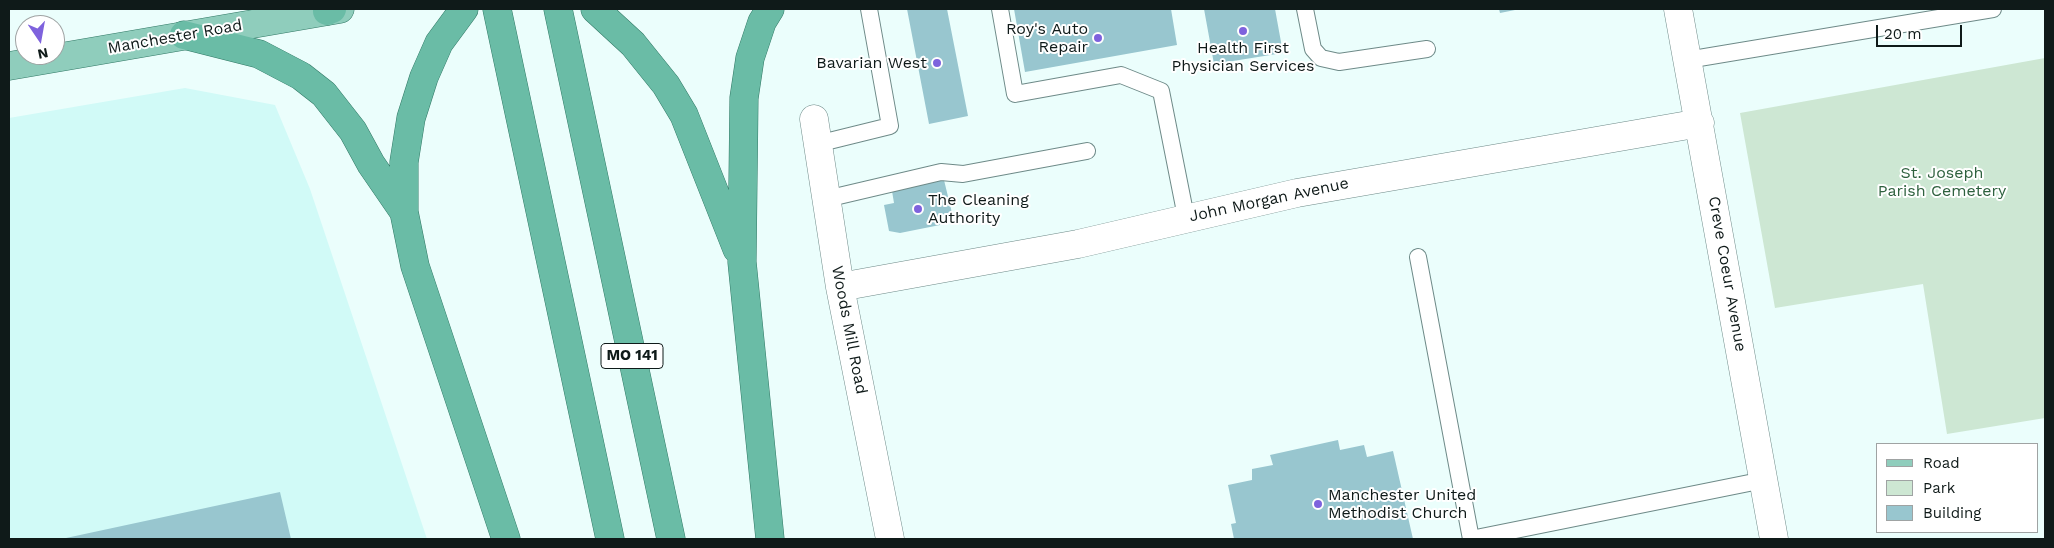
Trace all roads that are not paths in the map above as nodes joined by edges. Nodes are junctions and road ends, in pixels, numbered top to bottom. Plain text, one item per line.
1 (464, 9) edge
2 (497, 9) edge
3 (558, 9) edge
4 (596, 9) edge
5 (770, 9) edge
6 (869, 9) edge
7 (1000, 9) edge
8 (1305, 9) edge
9 (1678, 9) edge
10 (1993, 9) edge
11 (333, 10) edge
12 (184, 35) junction
13 (1427, 49) dead end
14 (1687, 60) junction
15 (9, 66) edge
16 (1700, 123) junction
17 (815, 132) joint
18 (1087, 151) dead end
19 (826, 199) junction
20 (404, 212) junction
21 (1186, 217) junction
22 (1418, 256) dead end
23 (742, 262) junction
24 (840, 287) junction
25 (1764, 480) junction
26 (1779, 538) edge
27 (506, 539) edge
28 (610, 539) edge
29 (671, 539) edge
30 (770, 539) edge
31 (890, 539) edge
32 (1471, 539) edge

1 - 20 highway
2 - 28 highway
3 - 29 highway, MO 141
4 - 23 highway
5 - 23 highway
6 - 17 lane
7 - 21 lane
8 - 13 lane
9 - 14 street, Creve Coeur Avenue
10 - 14 lane
11 - 12 main road, Manchester Road
12 - 15 main road, Manchester Road
12 - 20 highway
14 - 16 street, Creve Coeur Avenue
16 - 21 street, John Morgan Avenue
16 - 25 street, Creve Coeur Avenue
17 - 19 street, Woods Mill Road
18 - 19 lane
19 - 24 street, Woods Mill Road
20 - 27 highway
21 - 24 street, John Morgan Avenue
22 - 32 lane
23 - 30 highway
24 - 31 street, Woods Mill Road
25 - 26 street, Creve Coeur Avenue
25 - 32 lane

